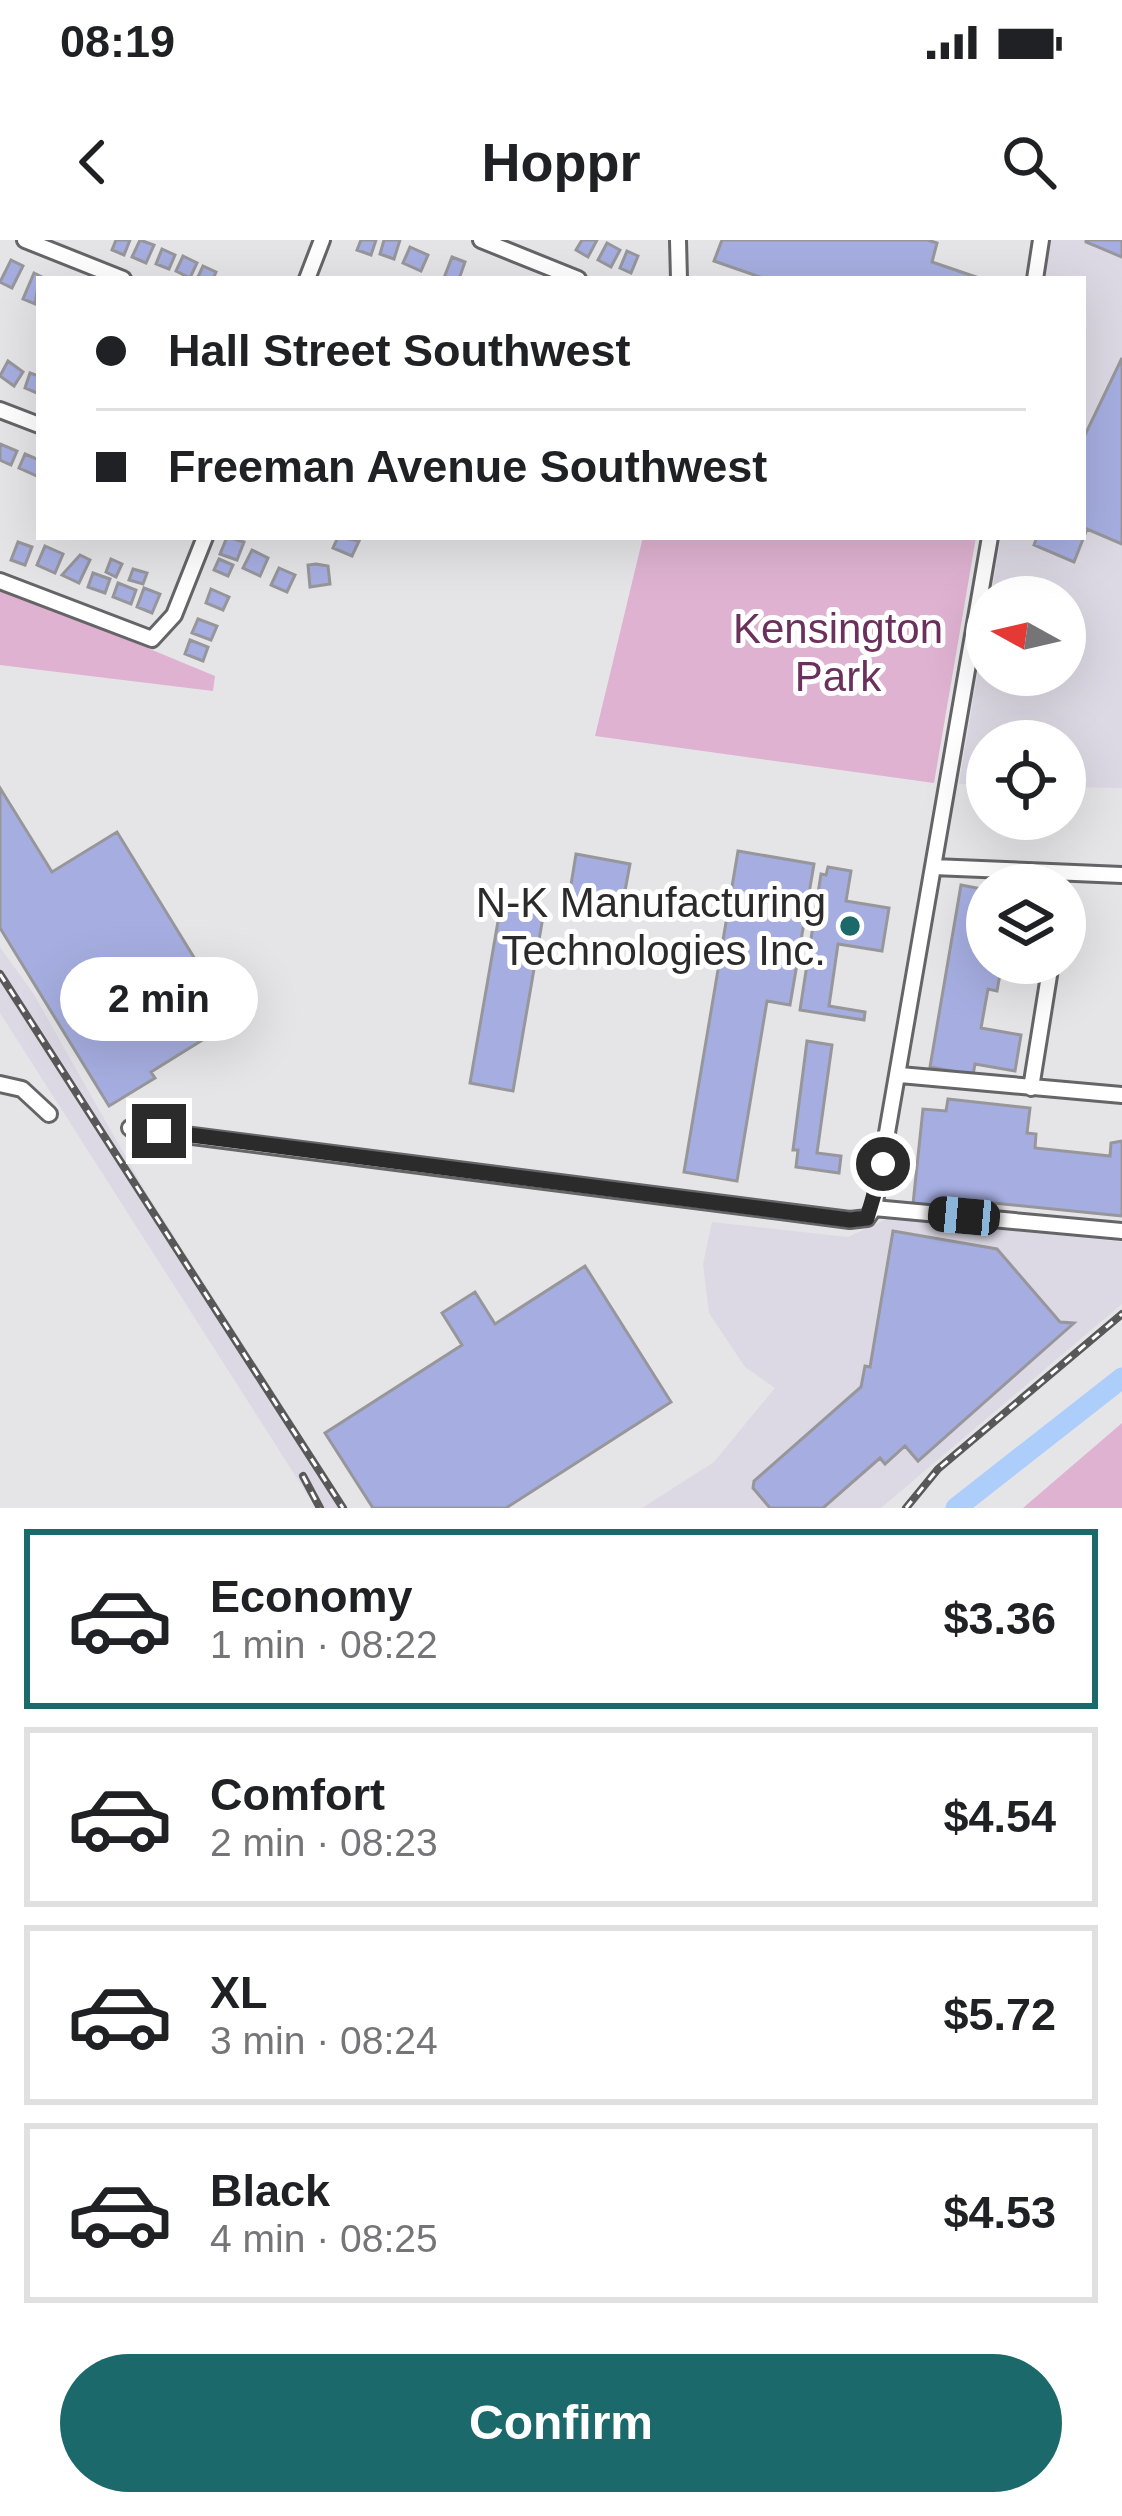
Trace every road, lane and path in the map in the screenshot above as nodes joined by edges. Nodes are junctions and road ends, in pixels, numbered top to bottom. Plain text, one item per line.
1 (25, 240) edge
2 (322, 240) edge
3 (482, 240) edge
4 (678, 240) edge
5 (1041, 240) edge
6 (115, 276) edge
7 (308, 276) edge
8 (571, 276) edge
9 (679, 276) edge
10 (1035, 276) edge
11 (0, 410) edge
12 (36, 424) edge
13 (204, 540) edge
14 (989, 540) edge
15 (0, 581) edge
16 (933, 867) junction
17 (966, 870) edge
18 (1122, 874) edge
19 (1086, 877) edge
20 (1047, 984) edge
21 (900, 1075) junction
22 (0, 1084) edge
23 (1030, 1088) junction
24 (1122, 1096) edge
25 (49, 1114) dead end
26 (130, 1128) dead end
27 (874, 1208) junction
28 (1122, 1231) edge

1 - 6 street
2 - 7 street
3 - 8 street
4 - 9 street
5 - 10 street
11 - 12 street
13 - 15 street
14 - 16 street
16 - 17 street
16 - 21 street
18 - 19 street
20 - 23 street
21 - 23 street
21 - 27 street
22 - 25 street
23 - 24 street
26 - 27 street
27 - 28 street

